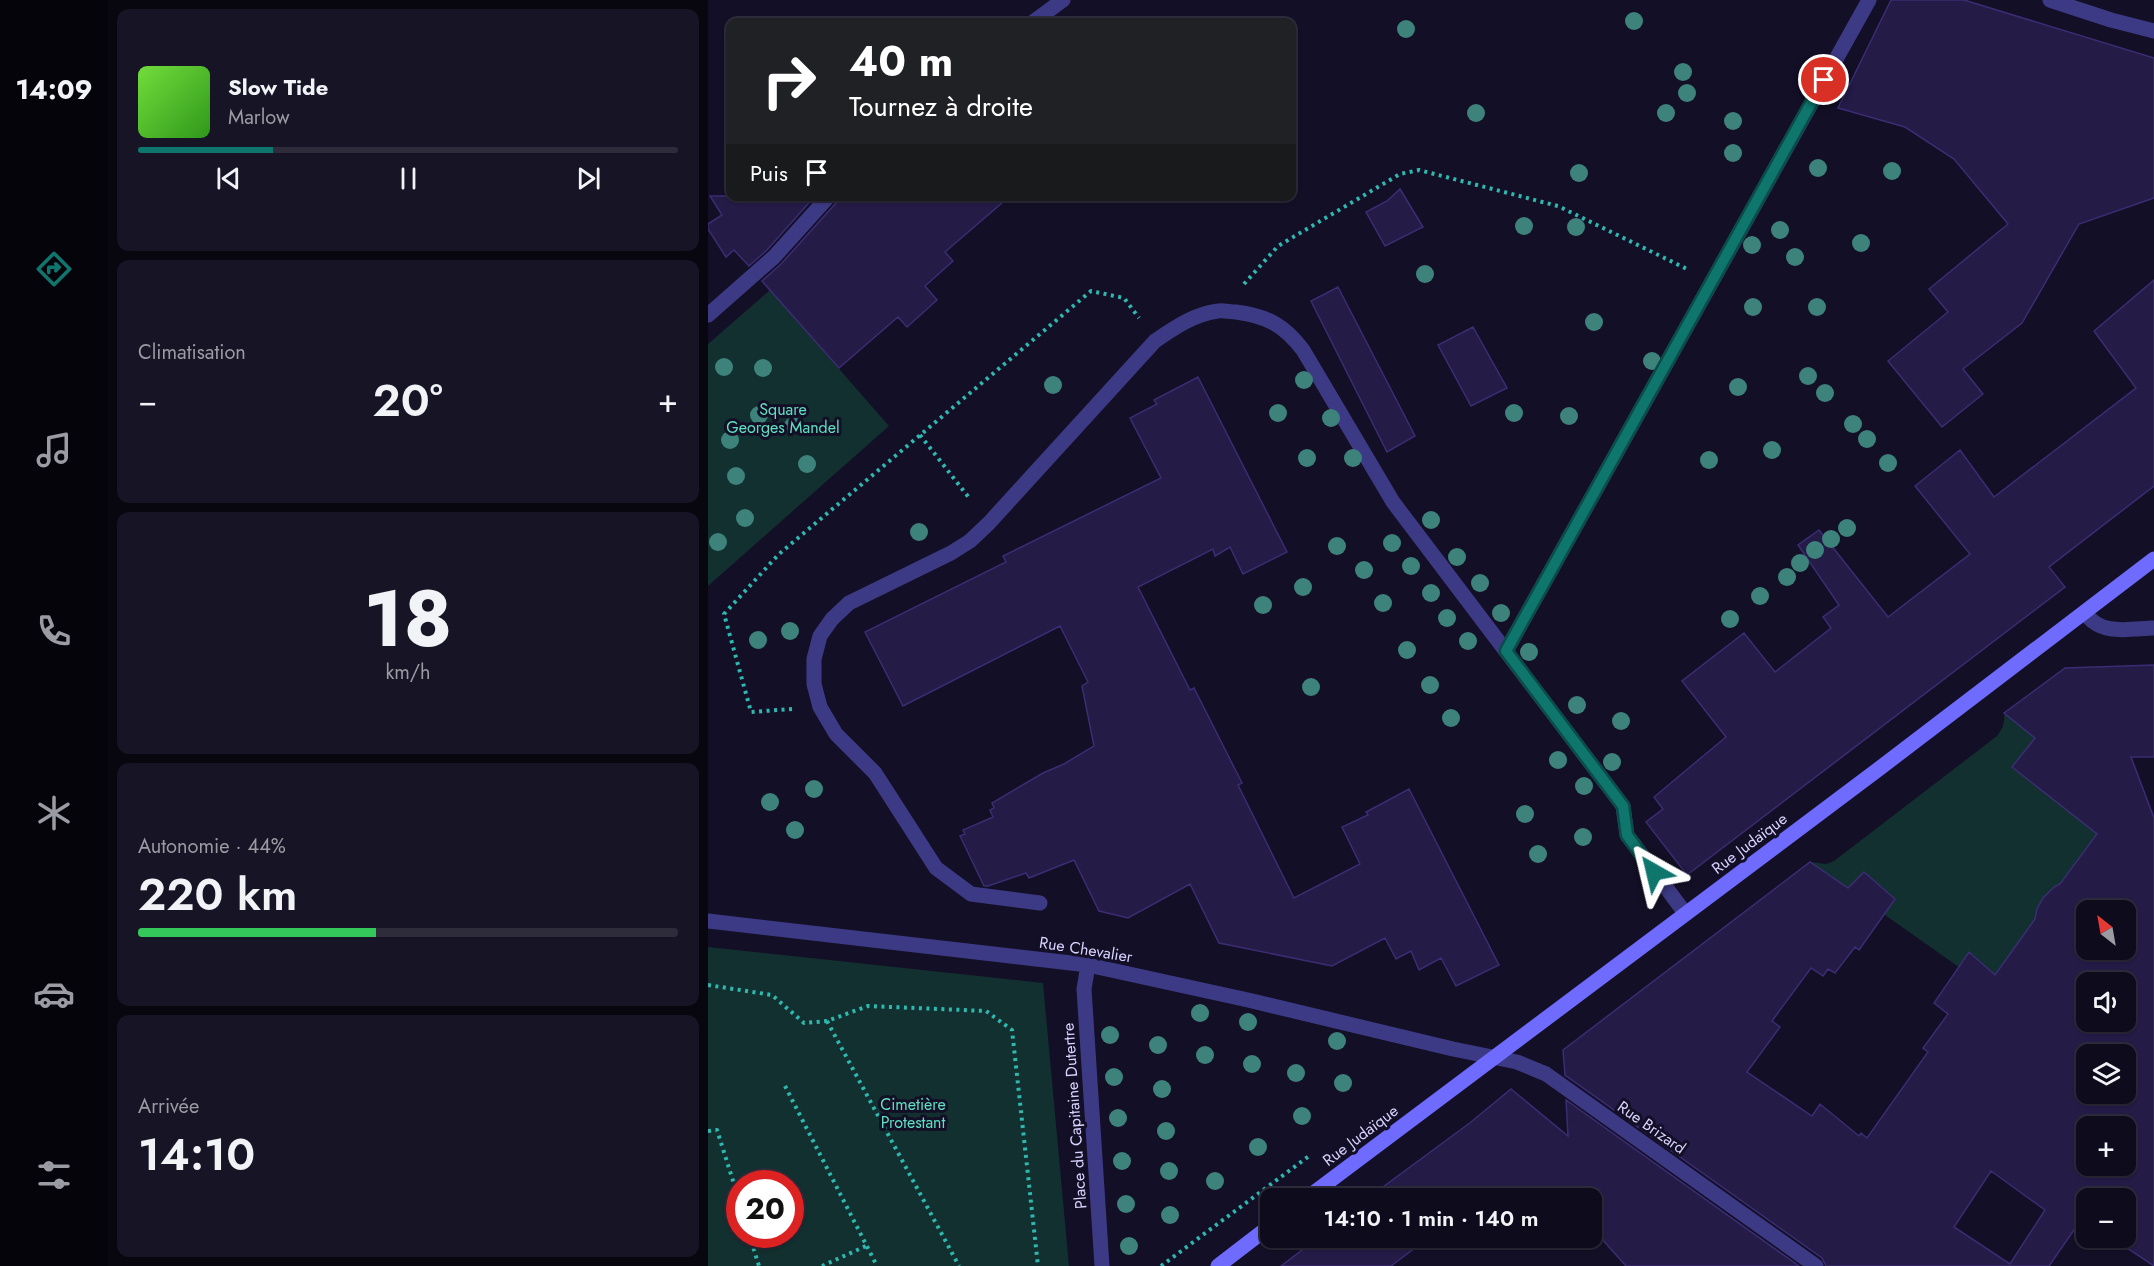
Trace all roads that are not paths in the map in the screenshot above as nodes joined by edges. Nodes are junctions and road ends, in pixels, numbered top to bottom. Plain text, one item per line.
1 (1063, 0) edge
2 (1869, 0) edge
3 (2050, 0) edge
4 (1038, 18) edge
5 (2154, 31) edge
6 (824, 201) edge
7 (708, 315) edge
8 (2154, 560) edge
9 (2085, 612) junction
10 (2154, 628) edge
11 (1506, 651) junction
12 (1040, 903) dead end
13 (1685, 914) junction
14 (708, 921) edge
15 (1088, 965) junction
16 (1453, 1049) joint
17 (1494, 1057) junction
18 (1320, 1188) edge
19 (1260, 1234) edge
20 (1102, 1266) edge
21 (1218, 1266) edge
22 (1816, 1266) edge

1 - 4 street
2 - 11 street
3 - 5 street
6 - 7 street
8 - 9 main road, Rue Judaïque
9 - 10 street
9 - 13 main road, Rue Judaïque
11 - 12 street
11 - 13 street
13 - 17 main road, Rue Judaïque
14 - 15 street, Rue Chevalier
15 - 16 street, Rue Chevalier
15 - 20 street, Place du Capitaine Dutertre
16 - 17 street, Rue Brizard
17 - 18 main road, Rue Judaïque
17 - 22 street, Rue Brizard
19 - 21 main road

